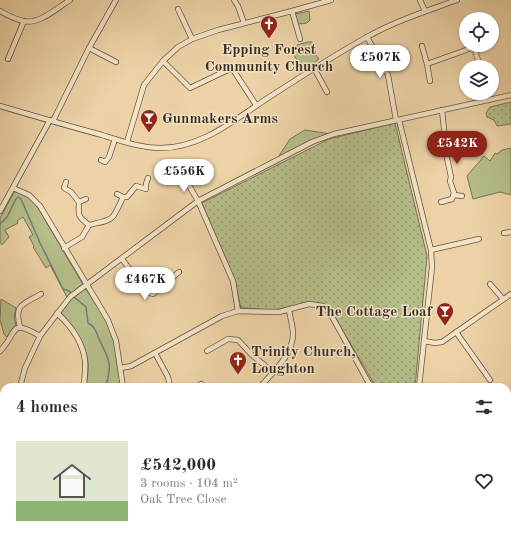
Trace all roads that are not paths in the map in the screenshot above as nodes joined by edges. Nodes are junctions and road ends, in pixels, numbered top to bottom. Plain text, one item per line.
1 (70, 0) edge
2 (116, 0) edge
3 (234, 0) edge
4 (332, 0) edge
5 (420, 0) edge
6 (457, 0) edge
7 (178, 9) dead end
8 (0, 11) edge
9 (292, 11) junction
10 (426, 11) junction
11 (24, 21) junction
12 (244, 23) junction
13 (368, 37) junction
14 (192, 39) junction
15 (300, 40) dead end
16 (422, 46) dead end
17 (88, 48) junction
18 (460, 52) edge
19 (8, 59) dead end
20 (163, 61) junction
21 (116, 62) dead end
22 (427, 64) junction
23 (314, 68) junction
24 (430, 81) dead end
25 (327, 92) dead end
26 (511, 95) edge
27 (499, 97) edge
28 (486, 100) edge
29 (256, 105) junction
30 (0, 106) edge
31 (442, 110) junction
32 (398, 120) junction
33 (52, 121) junction
34 (115, 139) junction
35 (126, 142) junction
36 (110, 166) dead end
37 (184, 177) dead end
38 (148, 178) dead end
39 (66, 182) dead end
40 (13, 188) junction
41 (117, 194) dead end
42 (454, 195) junction
43 (462, 196) dead end
44 (123, 197) junction
45 (86, 199) dead end
46 (78, 200) junction
47 (198, 201) junction
48 (441, 202) dead end
49 (73, 203) dead end
50 (0, 211) edge
51 (89, 225) junction
52 (511, 232) edge
53 (504, 233) dead end
54 (479, 239) dead end
55 (64, 248) junction
56 (431, 250) junction
57 (122, 259) junction
58 (179, 272) dead end
59 (87, 284) junction
60 (490, 284) dead end
61 (41, 294) dead end
62 (511, 294) edge
63 (503, 300) junction
64 (289, 310) junction
65 (238, 311) junction
66 (57, 313) junction
67 (20, 327) junction
68 (456, 332) junction
69 (40, 336) junction
70 (424, 341) junction
71 (0, 351) edge
72 (207, 351) dead end
73 (155, 353) junction
74 (121, 368) junction
75 (273, 372) junction
76 (490, 380) dead end
77 (21, 383) edge
78 (84, 383) edge
79 (123, 383) edge
80 (169, 383) edge
81 (263, 383) edge
82 (369, 383) edge
83 (419, 383) edge

1 - 11 street
2 - 17 street
3 - 12 street
4 - 9 street
5 - 10 street
6 - 10 street
7 - 14 street
8 - 11 street
9 - 12 street
9 - 15 street
10 - 13 street
11 - 19 street
12 - 14 street
13 - 23 street
13 - 32 street
14 - 20 street
16 - 22 street
17 - 21 street
17 - 33 street
18 - 22 street
20 - 29 street
20 - 35 street
22 - 24 street
23 - 25 street
23 - 29 street
26 - 27 street
28 - 31 street
29 - 35 street
30 - 33 street
31 - 32 street
31 - 42 street
32 - 47 street
32 - 56 street
33 - 34 street
33 - 40 street
34 - 35 street
34 - 36 street
37 - 47 street
38 - 44 street
39 - 46 street
40 - 50 street
40 - 55 street
41 - 44 street
42 - 43 street
42 - 48 street
44 - 51 street
45 - 46 street
46 - 49 street
46 - 51 street
47 - 57 street
47 - 65 street
51 - 55 street
52 - 53 street
54 - 56 street
55 - 59 street
56 - 70 street
57 - 58 street
57 - 59 street
59 - 66 street
59 - 74 street
60 - 63 street
61 - 67 street
62 - 63 street
63 - 68 street
64 - 65 street
64 - 75 street
64 - 82 street
65 - 73 street
66 - 69 street
66 - 78 street
67 - 69 street
67 - 71 street
68 - 70 street
68 - 76 street
69 - 77 street
70 - 83 street
72 - 75 street
73 - 74 street
73 - 80 street
74 - 79 street
75 - 81 street

